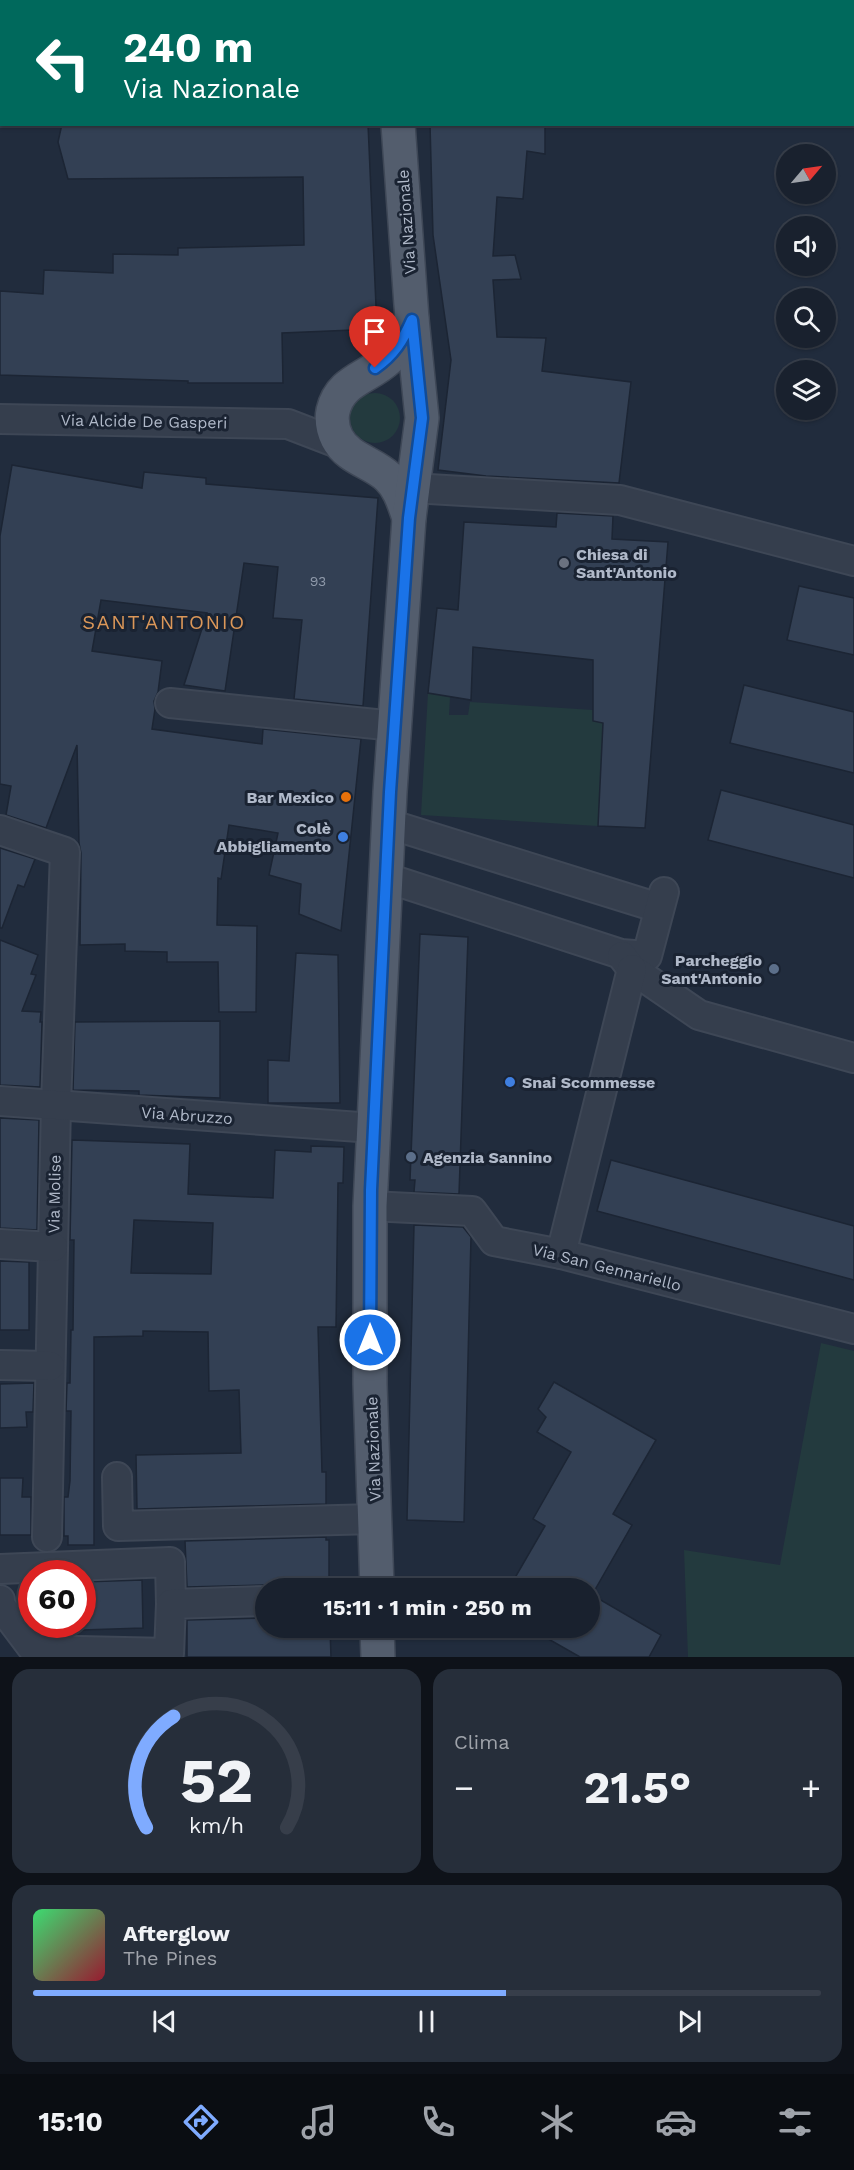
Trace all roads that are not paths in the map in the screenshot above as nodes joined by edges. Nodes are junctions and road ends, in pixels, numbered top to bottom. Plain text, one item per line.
1 (398, 126) edge
2 (412, 320) junction
3 (352, 384) junction
4 (419, 418) junction
5 (0, 419) edge
6 (288, 424) junction
7 (351, 453) junction
8 (411, 503) junction
9 (854, 561) edge
10 (170, 703) dead end
11 (395, 726) junction
12 (389, 824) junction
13 (0, 830) edge
14 (387, 878) junction
15 (633, 960) junction
16 (854, 1058) edge
17 (0, 1101) edge
18 (56, 1105) junction
19 (373, 1128) junction
20 (370, 1206) junction
21 (0, 1244) edge
22 (53, 1247) junction
23 (561, 1254) junction
24 (854, 1329) edge
25 (0, 1365) edge
26 (50, 1366) junction
27 (117, 1477) dead end
28 (375, 1519) junction
29 (46, 1537) dead end
30 (0, 1569) edge
31 (377, 1578) edge
32 (0, 1600) edge
33 (255, 1601) edge
34 (171, 1604) junction
35 (377, 1638) edge
36 (378, 1657) edge

1 - 2 main road, Via Nazionale
2 - 3 main road, Via Nazionale
2 - 4 main road, Via Nazionale
3 - 4 main road
3 - 6 street, Via Alcide De Gasperi
3 - 7 main road
4 - 7 main road
4 - 8 main road, Via Nazionale
5 - 6 street, Via Alcide De Gasperi
6 - 7 street, Via Alcide De Gasperi
7 - 8 main road, Via Nazionale
8 - 9 street
8 - 11 main road, Via Nazionale
10 - 11 street
11 - 12 main road, Via Nazionale
12 - 14 main road, Via Nazionale
12 - 15 street
13 - 18 street, Via Molise
14 - 15 street
14 - 19 main road, Via Nazionale
15 - 16 street
15 - 23 street
17 - 18 street, Via Abruzzo
18 - 19 street, Via Abruzzo
18 - 22 street, Via Molise
19 - 20 main road, Via Nazionale
20 - 23 street, Via San Gennariello
20 - 28 main road, Via Nazionale
21 - 22 street
22 - 26 street, Via Molise
23 - 24 street, Via San Gennariello
25 - 26 street
26 - 29 street, Via Molise
27 - 28 street
28 - 31 main road, Via Nazionale
30 - 34 street
32 - 34 street
33 - 34 street
35 - 36 main road

